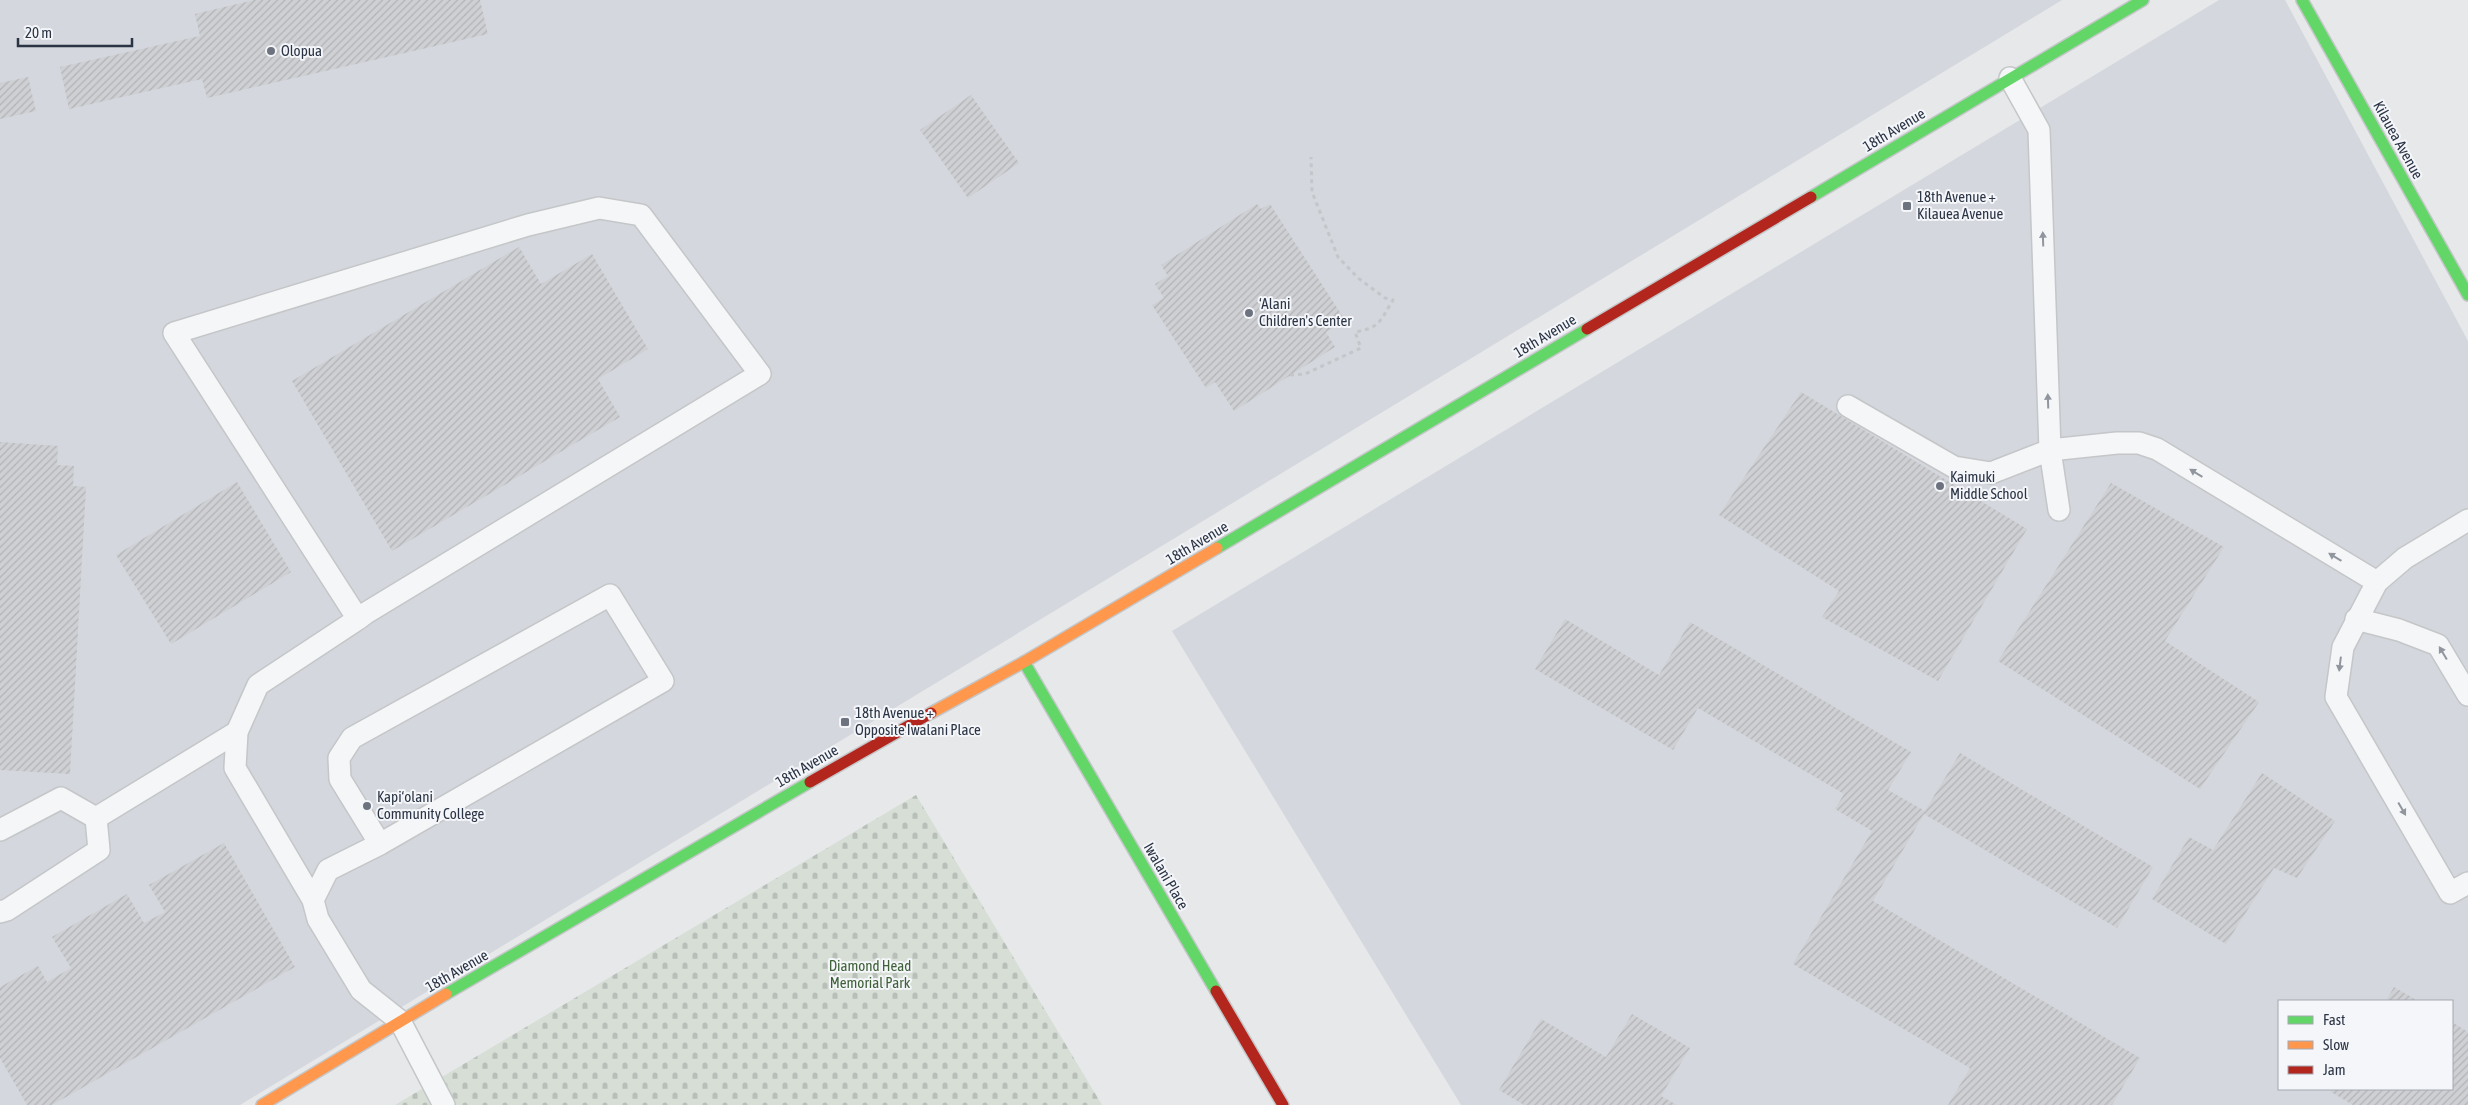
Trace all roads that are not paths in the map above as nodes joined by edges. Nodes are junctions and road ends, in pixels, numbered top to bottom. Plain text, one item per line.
1 (2144, 0) edge
2 (2302, 0) edge
3 (2010, 78) junction
4 (2468, 295) edge
5 (1848, 406) dead end
6 (2050, 450) junction
7 (2059, 510) dead end
8 (2468, 520) edge
9 (2377, 582) junction
10 (358, 619) junction
11 (2356, 619) junction
12 (1024, 662) junction
13 (2468, 695) edge
14 (237, 732) junction
15 (96, 818) junction
16 (0, 830) edge
17 (380, 844) junction
18 (2468, 883) edge
19 (313, 900) junction
20 (0, 912) edge
21 (400, 1021) junction
22 (262, 1105) edge
23 (444, 1105) edge
24 (1283, 1105) edge

1 - 3 street, 18th Avenue
2 - 4 street, Kilauea Avenue
6 -> 3 lane
3 - 12 street, 18th Avenue
5 - 6 lane
6 - 7 lane
9 -> 6 lane
8 - 9 lane
9 - 11 lane
10 - 10 lane
10 - 14 lane
13 -> 11 lane
11 -> 18 lane
12 - 21 street, 18th Avenue
12 - 24 street, Iwalani Place
14 - 15 lane
14 - 19 lane
15 - 16 lane
15 - 20 lane
17 - 17 lane
17 - 19 lane
19 - 21 lane
21 - 22 street, 18th Avenue
21 - 23 lane

